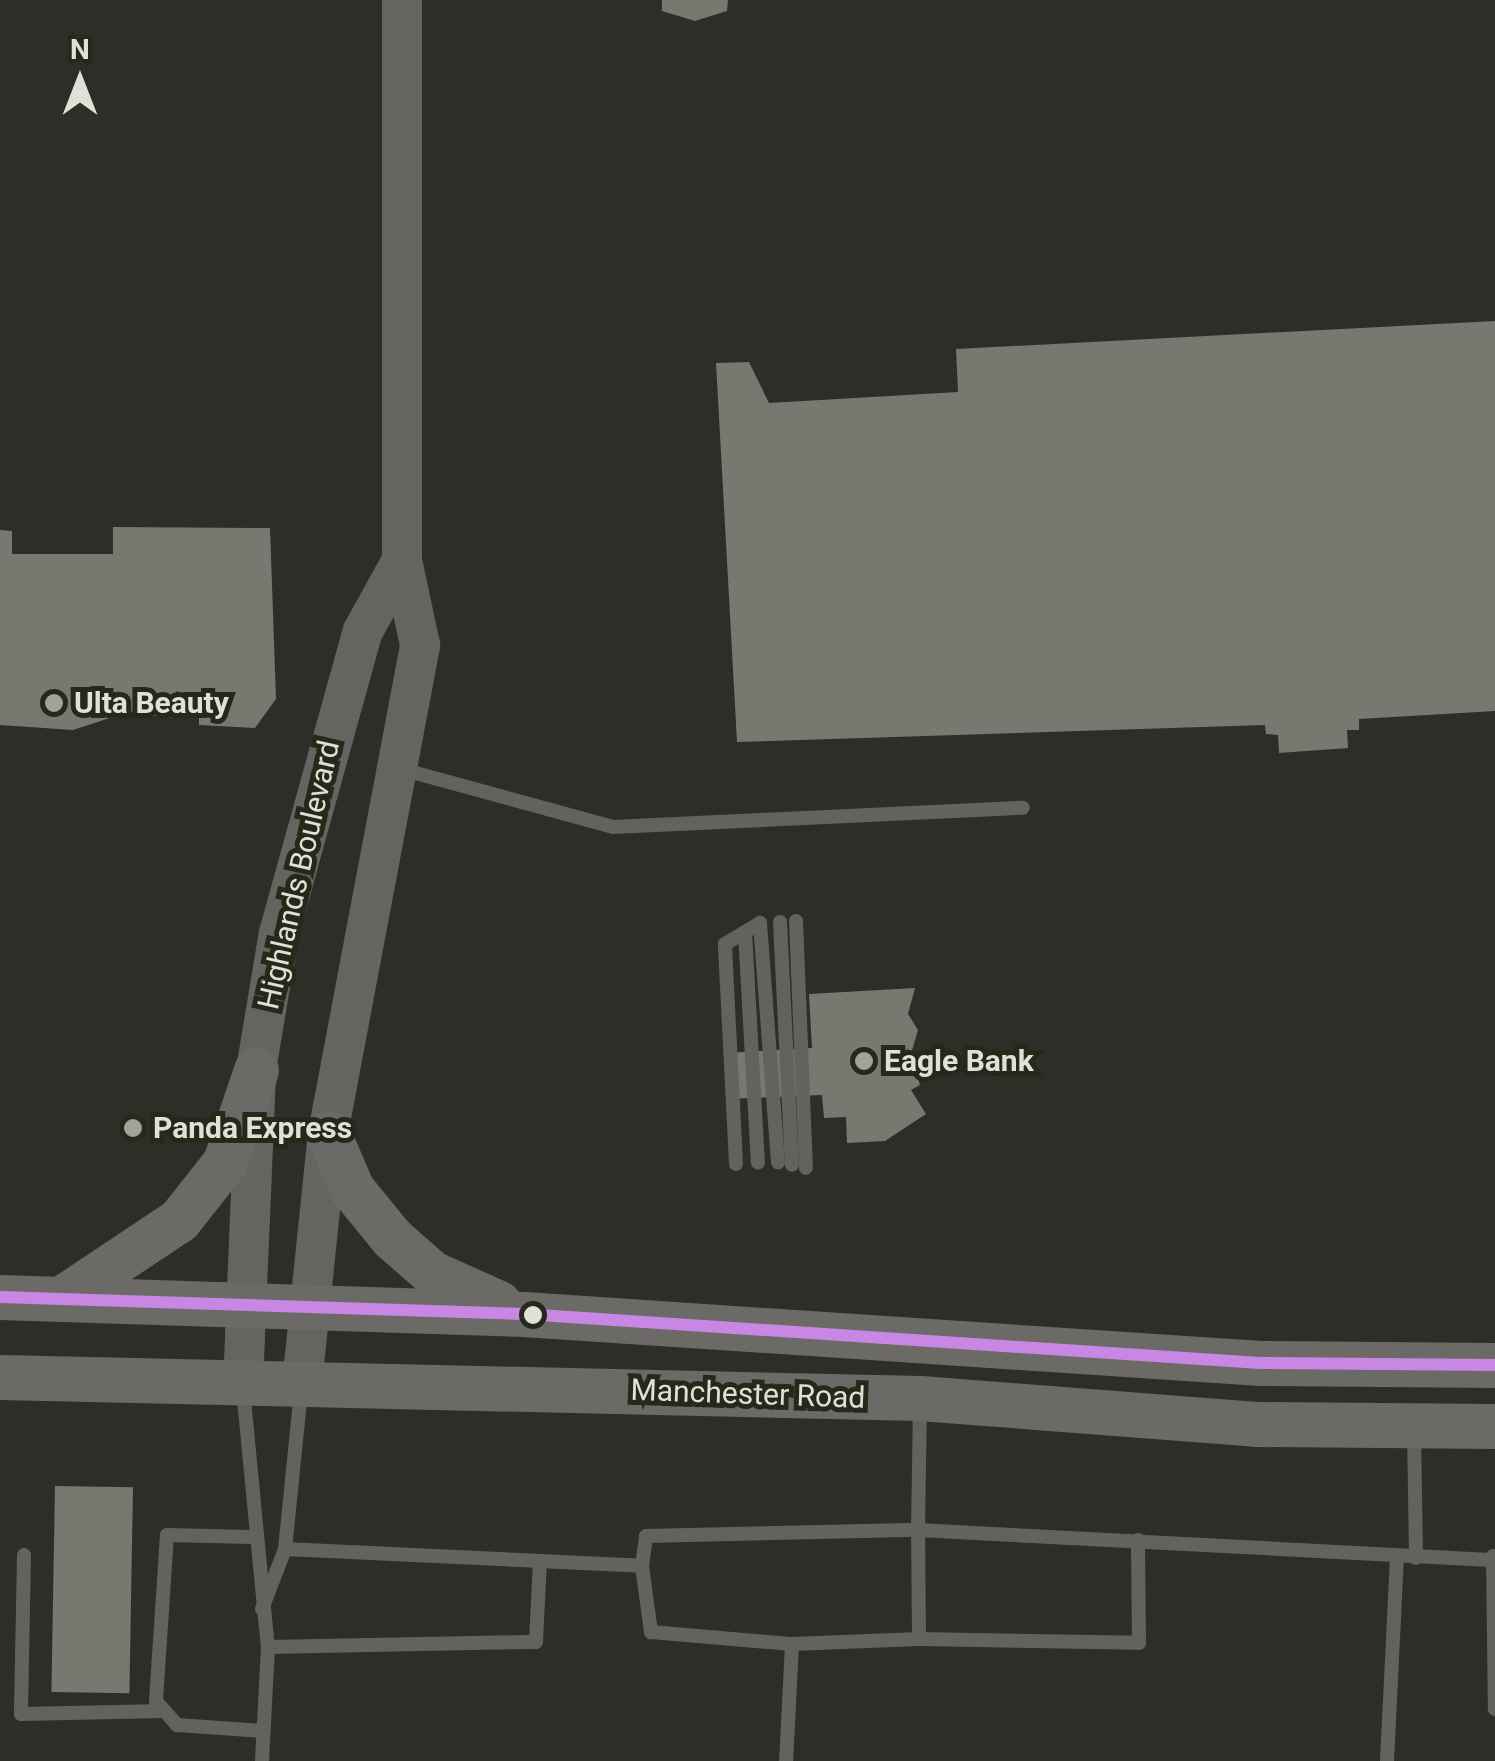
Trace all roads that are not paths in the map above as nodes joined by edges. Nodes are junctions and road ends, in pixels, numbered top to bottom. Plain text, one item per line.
1 (402, 0) edge
2 (402, 560) junction
3 (396, 767) junction
4 (1023, 808) dead end
5 (788, 922) dead end
6 (744, 932) junction
7 (256, 1070) junction
8 (328, 1133) junction
9 (758, 1163) dead end
10 (736, 1164) dead end
11 (0, 1296) edge
12 (62, 1298) junction
13 (246, 1302) junction
14 (312, 1304) junction
15 (524, 1314) junction
16 (1495, 1365) edge
17 (0, 1378) edge
18 (244, 1384) junction
19 (302, 1384) junction
20 (920, 1398) junction
21 (1414, 1426) junction
22 (1495, 1426) edge
23 (918, 1530) junction
24 (251, 1537) junction
25 (1138, 1540) junction
26 (285, 1549) junction
27 (24, 1555) dead end
28 (1492, 1557) edge
29 (1397, 1558) junction
30 (1416, 1558) junction
31 (540, 1562) junction
32 (642, 1566) junction
33 (260, 1615) junction
34 (919, 1639) junction
35 (792, 1644) junction
36 (268, 1647) junction
37 (1495, 1709) edge
38 (164, 1710) junction
39 (263, 1731) junction
40 (262, 1761) edge
41 (786, 1761) edge
42 (1387, 1761) edge

1 - 2 street, Highlands Boulevard
2 - 3 street, Highlands Boulevard
2 - 7 street, Highlands Boulevard
3 - 4 lane
3 - 8 street, Highlands Boulevard
5 - 6 lane
6 - 9 lane
6 - 10 lane
7 - 12 main road
7 - 13 street, Highlands Boulevard
8 - 14 street, Highlands Boulevard
8 - 15 main road
11 - 12 main road
12 - 13 main road
13 - 14 main road
13 - 18 street, Highlands Boulevard
14 - 15 main road
14 - 19 street, Highlands Boulevard
15 - 16 main road
17 - 18 main road, Manchester Road
18 - 19 main road, Manchester Road
18 - 24 lane
19 - 20 main road, Manchester Road
19 - 26 lane
20 - 21 main road, Manchester Road
20 - 23 lane
21 - 22 main road, Manchester Road
21 - 30 lane
23 - 25 lane
23 - 32 lane
23 - 34 lane
24 - 33 lane
24 - 38 lane
25 - 29 lane
25 - 34 lane
26 - 31 lane
26 - 33 lane
27 - 38 lane
28 - 30 lane
28 - 37 lane
29 - 30 lane
29 - 42 lane
31 - 32 lane
31 - 36 lane
32 - 35 lane
33 - 36 lane
34 - 35 lane
35 - 41 lane
36 - 39 lane
38 - 39 lane
39 - 40 lane

